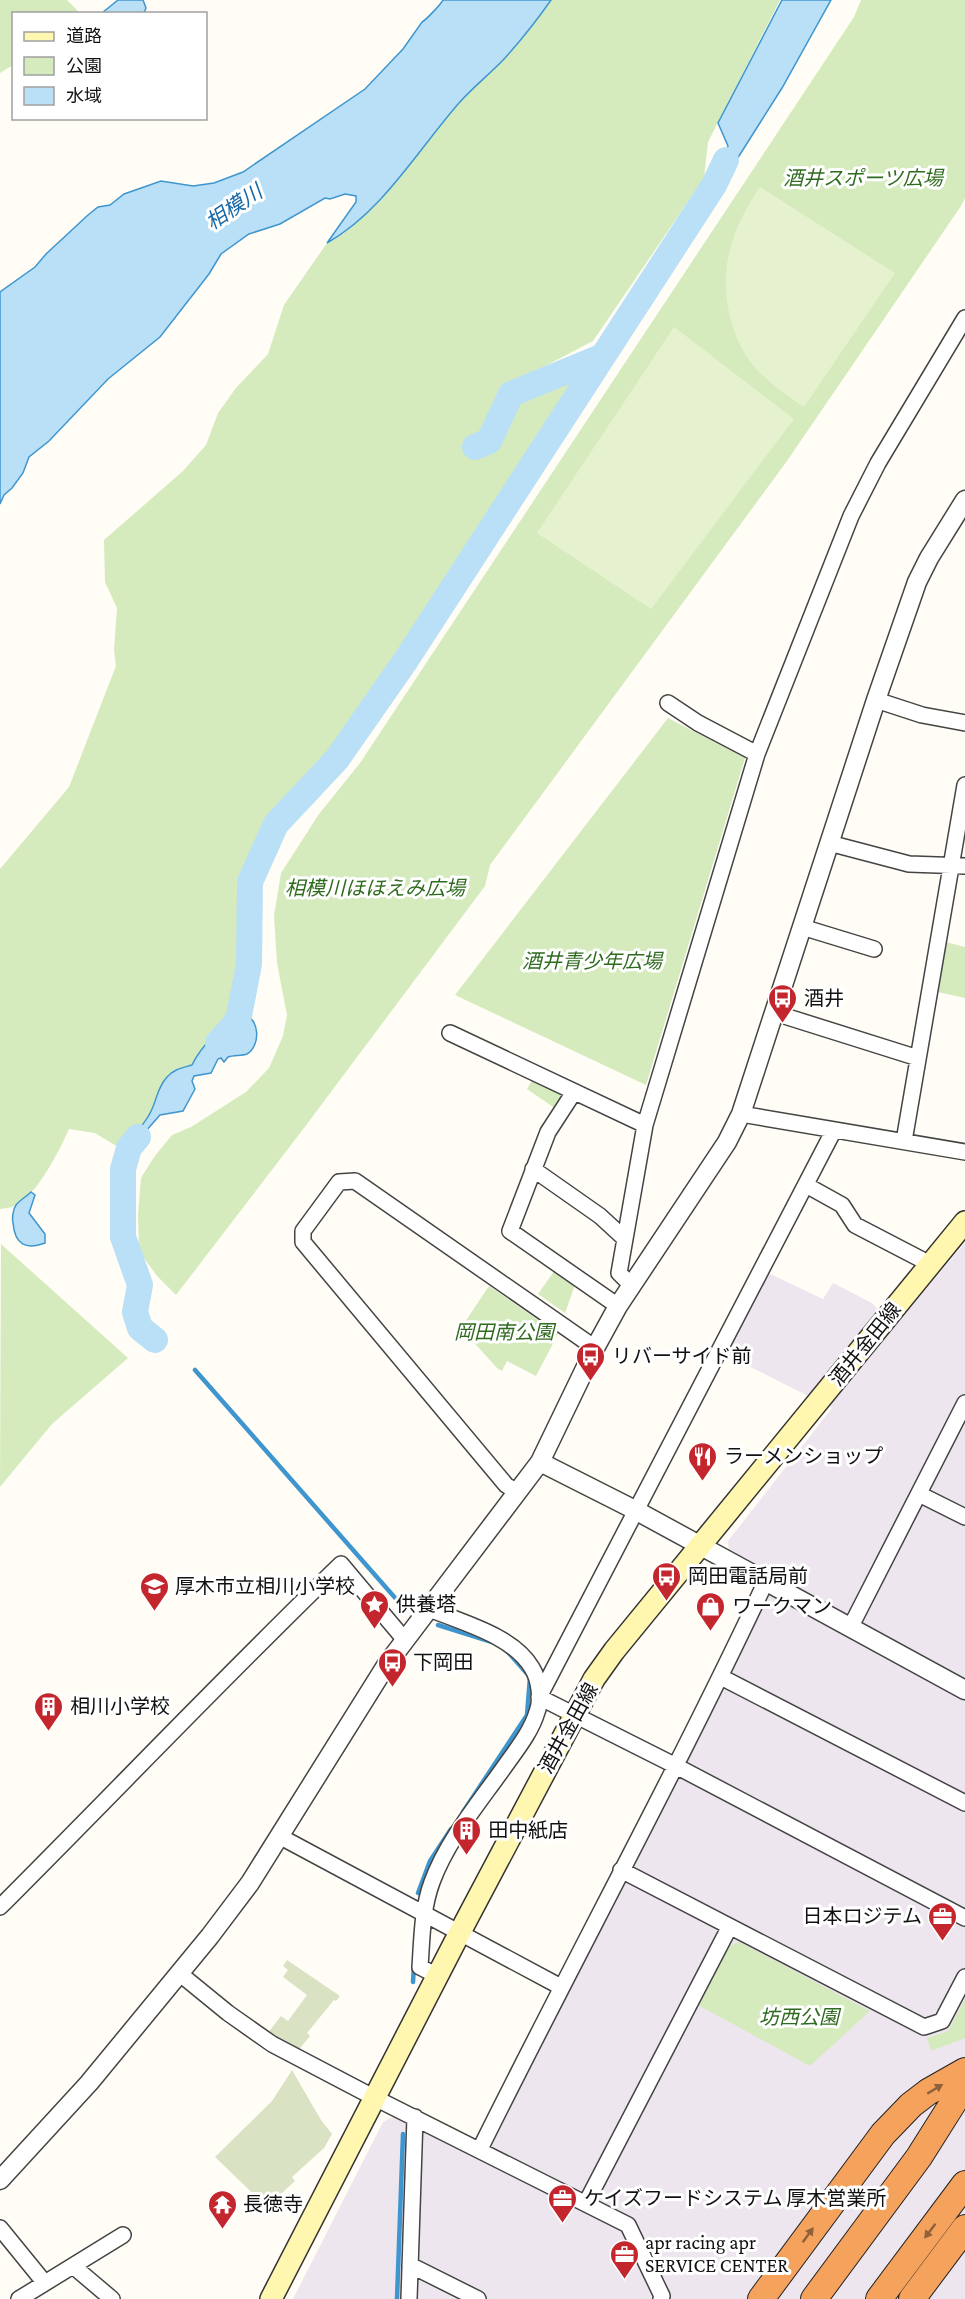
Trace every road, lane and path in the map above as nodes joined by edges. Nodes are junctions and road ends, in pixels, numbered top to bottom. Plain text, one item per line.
1 (965, 318) edge
2 (965, 500) edge
3 (876, 700) junction
4 (668, 703) dead end
5 (965, 723) edge
6 (757, 754) junction
7 (965, 785) edge
8 (829, 843) junction
9 (958, 866) edge
10 (802, 927) junction
11 (865, 950) dead end
12 (775, 1013) junction
13 (450, 1033) dead end
14 (918, 1058) junction
15 (574, 1092) junction
16 (741, 1114) junction
17 (645, 1125) junction
18 (834, 1130) junction
19 (904, 1141) junction
20 (965, 1152) edge
21 (533, 1169) junction
22 (806, 1185) junction
23 (965, 1222) edge
24 (625, 1239) junction
25 (930, 1264) junction
26 (631, 1285) junction
27 (618, 1306) junction
28 (595, 1348) junction
29 (965, 1403) edge
30 (540, 1462) junction
31 (517, 1492) junction
32 (919, 1494) junction
33 (635, 1510) junction
34 (965, 1517) edge
35 (700, 1546) junction
36 (766, 1581) junction
37 (417, 1622) junction
38 (850, 1628) junction
39 (721, 1677) junction
40 (965, 1690) edge
41 (539, 1697) junction
42 (573, 1715) junction
43 (675, 1765) junction
44 (965, 1803) edge
45 (279, 1836) junction
46 (621, 1870) junction
47 (0, 1907) edge
48 (423, 1913) junction
49 (965, 1918) edge
50 (729, 1928) junction
51 (459, 1934) junction
52 (179, 1973) junction
53 (438, 1977) junction
54 (965, 1977) edge
55 (561, 1987) junction
56 (965, 2071) edge
57 (965, 2084) edge
58 (375, 2098) junction
59 (965, 2113) edge
60 (415, 2117) junction
61 (480, 2150) junction
62 (919, 2157) junction
63 (0, 2180) edge
64 (965, 2184) edge
65 (586, 2203) junction
66 (0, 2228) edge
67 (965, 2228) edge
68 (123, 2235) dead end
69 (410, 2265) junction
70 (72, 2266) junction
71 (44, 2282) junction
72 (19, 2299) edge
73 (112, 2299) edge
74 (272, 2299) edge
75 (409, 2299) edge
76 (478, 2299) edge
77 (661, 2299) edge
78 (760, 2299) edge
79 (814, 2299) edge
80 (879, 2299) edge
81 (912, 2299) edge

1 - 6 street
2 - 3 street
3 - 5 street
3 - 8 street
4 - 6 street
6 - 17 street
7 - 9 street
8 - 9 street
8 - 10 street
9 - 14 street
10 - 11 street
10 - 12 street
12 - 14 street
12 - 16 street
13 - 15 street
14 - 19 street
15 - 17 street
15 - 21 street
16 - 18 street
16 - 26 street
17 - 24 street
18 - 19 street
18 - 22 street
19 - 20 street
21 - 24 street
21 - 27 street
22 - 25 street
22 - 33 street
23 - 25 main road, 酒井金田線
24 - 26 street
25 - 35 main road, 酒井金田線
26 - 27 street
27 - 28 street
28 - 30 street
28 - 31 street
29 - 32 street
30 - 31 street
30 - 33 street
31 - 37 street
32 - 34 street
32 - 38 street
33 - 35 street
33 - 41 street
35 - 36 street
35 - 42 main road, 酒井金田線
36 - 38 street
36 - 39 street
37 - 41 street
37 - 45 street
37 - 47 street
38 - 40 street
39 - 43 street
39 - 44 street
41 - 42 street
41 - 48 street
42 - 43 street
42 - 51 main road, 酒井金田線
43 - 46 street
43 - 49 street
45 - 48 street
45 - 52 street
46 - 50 street
46 - 55 street
48 - 51 street
48 - 53 street
50 - 54 street
50 - 65 street
51 - 53 main road, 酒井金田線
51 - 55 street
52 - 58 street
52 - 63 street
53 - 58 main road, 酒井金田線
55 - 61 street
78 -> 56 highway
57 - 62 highway
58 - 60 street
58 - 74 main road, 酒井金田線
59 - 62 highway
60 - 61 street
60 - 69 street
61 - 65 street
62 - 79 highway
64 -> 80 highway
65 - 77 street
66 - 71 street
67 - 81 highway
68 - 70 street
69 - 75 street
69 - 76 street
70 - 71 street
70 - 73 street
71 - 72 street

